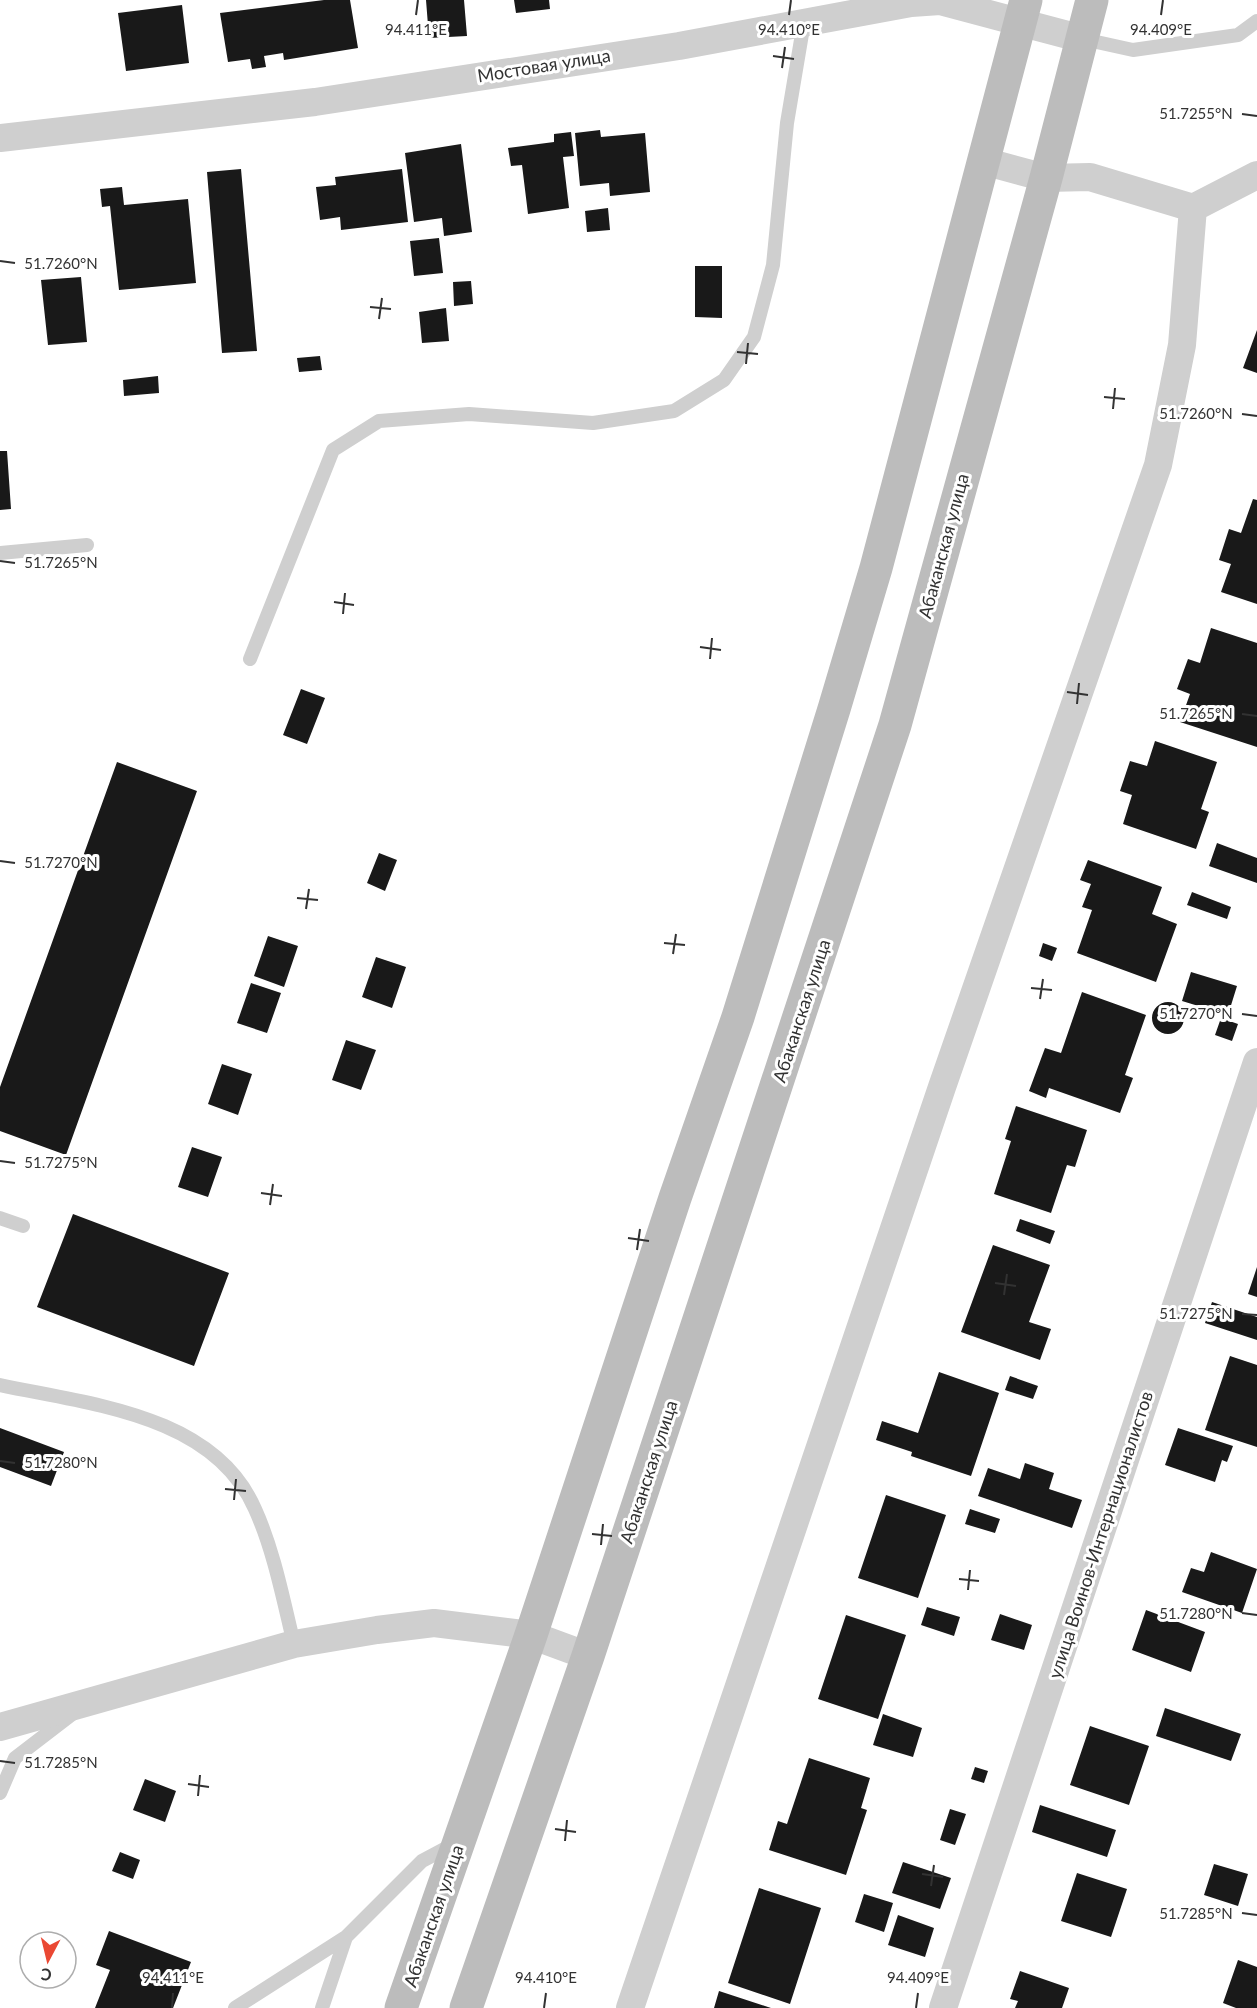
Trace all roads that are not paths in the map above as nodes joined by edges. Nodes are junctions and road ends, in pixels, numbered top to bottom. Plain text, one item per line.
1 (1092, 0) edge
2 (1023, 11) edge
3 (1257, 21) edge
4 (804, 22) junction
5 (1083, 39) junction
6 (0, 138) edge
7 (983, 161) junction
8 (1257, 175) edge
9 (1046, 178) junction
10 (1193, 208) junction
11 (87, 545) dead end
12 (0, 553) edge
13 (250, 659) dead end
14 (1257, 1062) edge
15 (0, 1218) edge
16 (22, 1226) dead end
17 (0, 1385) edge
18 (531, 1635) junction
19 (294, 1644) junction
20 (588, 1656) junction
21 (92, 1699) junction
22 (0, 1727) edge
23 (0, 1793) edge
24 (460, 1842) junction
25 (346, 1937) junction
26 (235, 2008) edge
27 (322, 2008) edge
28 (401, 2008) edge
29 (466, 2008) edge
30 (630, 2008) edge
31 (943, 2008) edge

1 - 5 main road, Абаканская улица
2 - 4 street, Мостовая улица
2 - 5 street, Мостовая улица
2 - 7 main road, Абаканская улица
3 - 5 lane
4 - 6 street, Мостовая улица
4 - 13 lane
5 - 9 main road, Абаканская улица
7 - 9 street
7 - 18 main road, Абаканская улица
8 - 10 street
9 - 10 street
9 - 20 main road, Абаканская улица
10 - 30 street
11 - 12 lane
14 - 31 street, улица Воинов-Интернационалистов
15 - 16 lane
17 - 19 lane
18 - 19 street
18 - 20 street
18 - 24 main road, Абаканская улица
19 - 21 street
20 - 29 main road, Абаканская улица
21 - 22 street
21 - 23 lane
24 - 25 lane
24 - 28 main road, Абаканская улица
25 - 26 lane
25 - 27 lane

